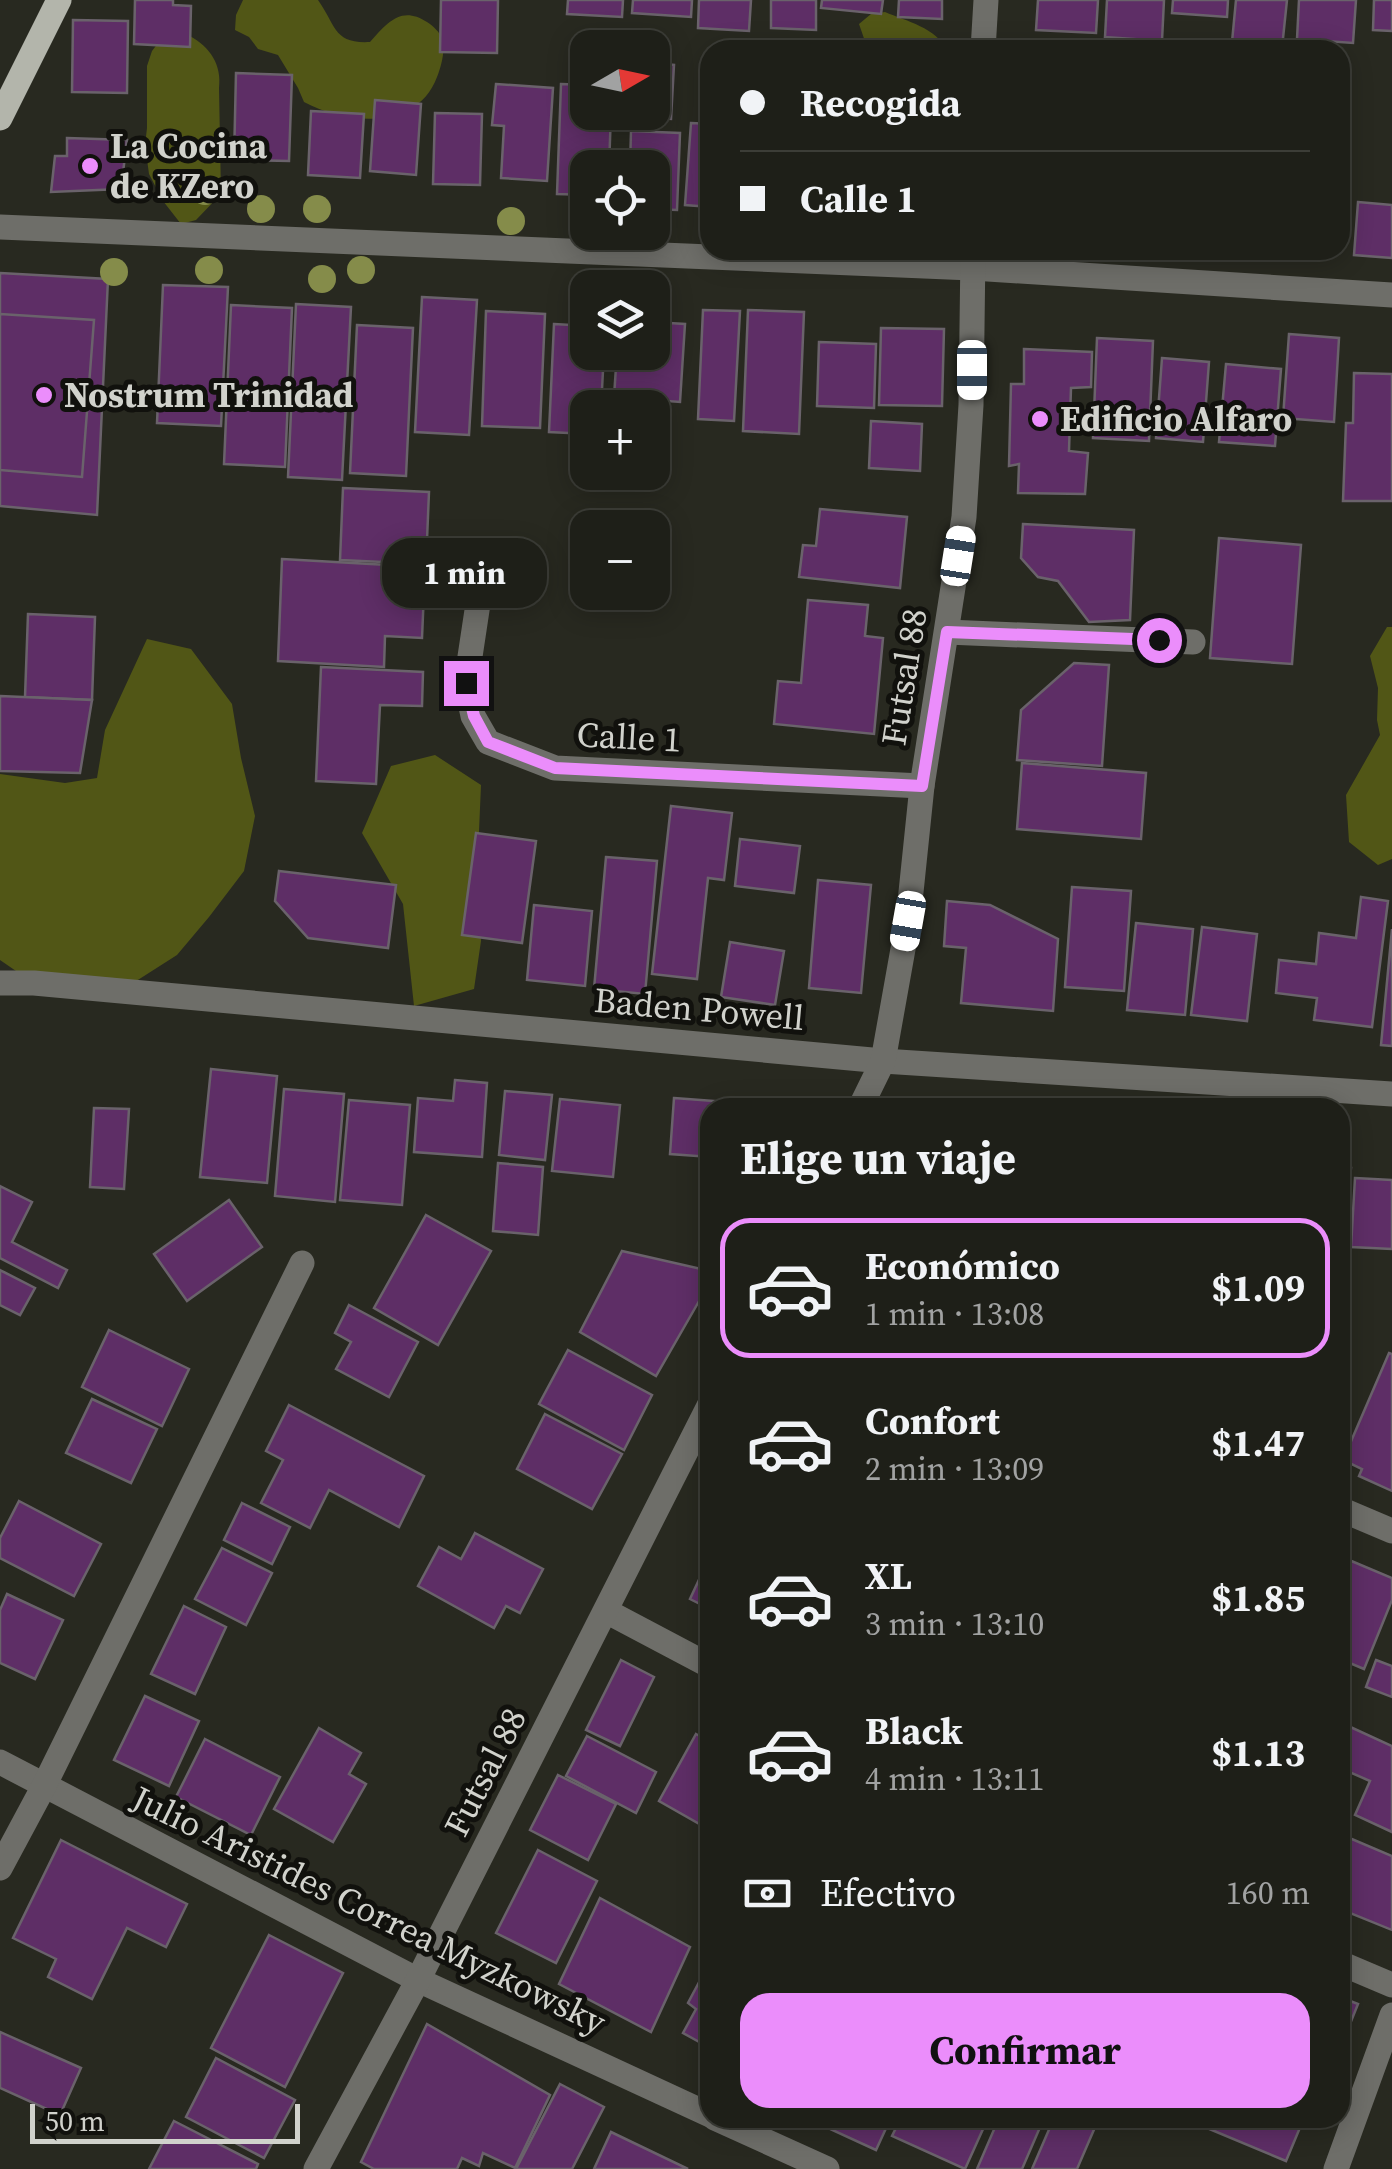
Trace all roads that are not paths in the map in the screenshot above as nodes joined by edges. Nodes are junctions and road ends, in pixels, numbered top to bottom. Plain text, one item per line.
1 (59, 0) edge
2 (986, 0) edge
3 (984, 40) edge
4 (0, 118) edge
5 (0, 226) edge
6 (700, 250) edge
7 (972, 260) edge
8 (984, 260) edge
9 (1392, 295) edge
10 (479, 597) dead end
11 (947, 632) junction
12 (1193, 642) dead end
13 (922, 786) junction
14 (0, 983) edge
15 (883, 1061) junction
16 (1392, 1094) edge
17 (865, 1098) edge
18 (302, 1264) dead end
19 (700, 1424) edge
20 (1350, 1513) edge
21 (1392, 1530) edge
22 (606, 1611) junction
23 (700, 1661) edge
24 (0, 1762) edge
25 (44, 1786) junction
26 (0, 1868) edge
27 (1350, 1966) edge
28 (418, 1980) junction
29 (1392, 1985) edge
30 (1392, 2014) edge
31 (700, 2110) edge
32 (738, 2128) edge
33 (316, 2169) edge
34 (827, 2169) edge
35 (1336, 2169) edge

1 - 4 main road
2 - 3 street
5 - 6 street
7 - 11 street, Futsal 88
8 - 9 street
10 - 13 street, Calle 1
11 - 12 street
11 - 13 street, Futsal 88
13 - 15 street, Futsal 88
14 - 15 street, Baden Powell
15 - 16 street, Baden Powell
15 - 17 street, Futsal 88
18 - 25 street
19 - 22 street, Futsal 88
20 - 21 street
22 - 23 street
22 - 28 street, Futsal 88
24 - 25 street, Julio Aristides Correa Myzkowsky
25 - 26 street
25 - 28 street, Julio Aristides Correa Myzkowsky
27 - 29 street
28 - 31 street, Julio Aristides Correa Myzkowsky
28 - 33 street, Futsal 88
30 - 35 street
32 - 34 street, Julio Aristides Correa Myzkowsky

